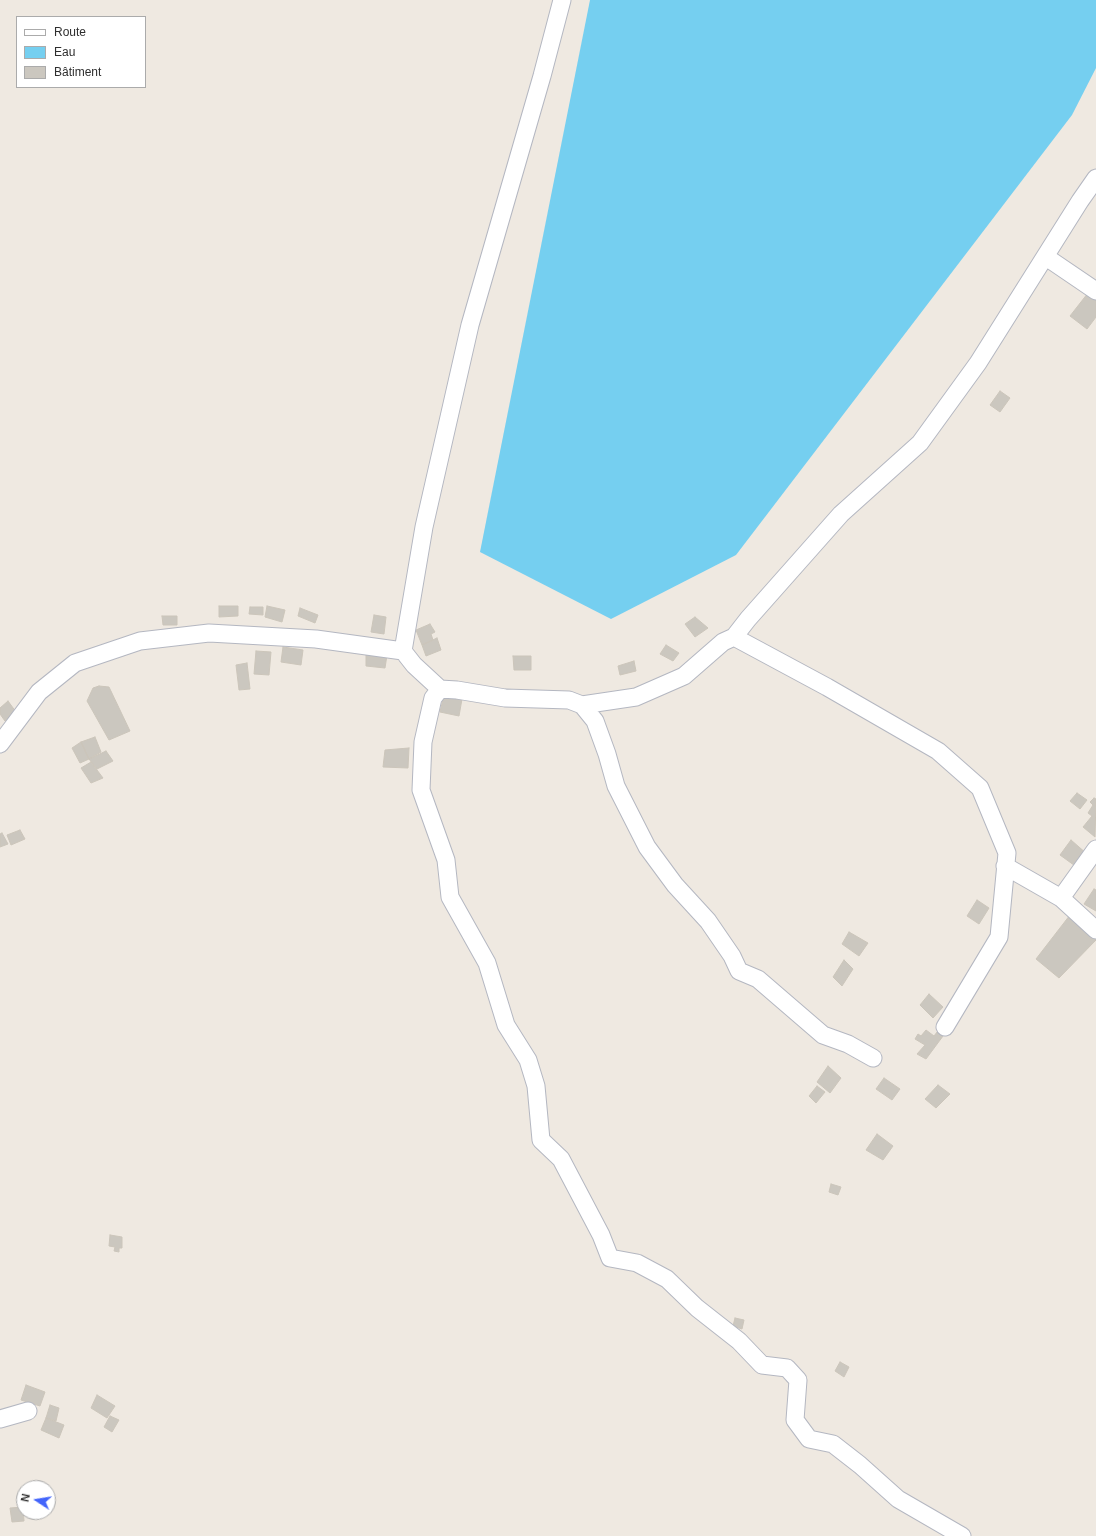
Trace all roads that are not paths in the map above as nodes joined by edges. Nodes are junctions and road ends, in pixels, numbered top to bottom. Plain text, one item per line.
1 (562, 0) edge
2 (1096, 178) edge
3 (1046, 257) junction
4 (1096, 291) edge
5 (734, 637) junction
6 (403, 651) junction
7 (440, 688) junction
8 (582, 706) junction
9 (0, 744) edge
10 (1096, 850) edge
11 (1005, 866) junction
12 (1061, 898) junction
13 (1096, 930) edge
14 (945, 1027) dead end
15 (873, 1058) dead end
16 (28, 1411) dead end
17 (0, 1419) edge
18 (962, 1536) edge

1 - 6 street
2 - 3 street
3 - 4 street
3 - 5 street
5 - 8 street
5 - 11 street
6 - 7 street
6 - 9 street
7 - 8 street
7 - 18 street
8 - 15 street
10 - 12 street
11 - 12 street
11 - 14 street
12 - 13 street
16 - 17 street

